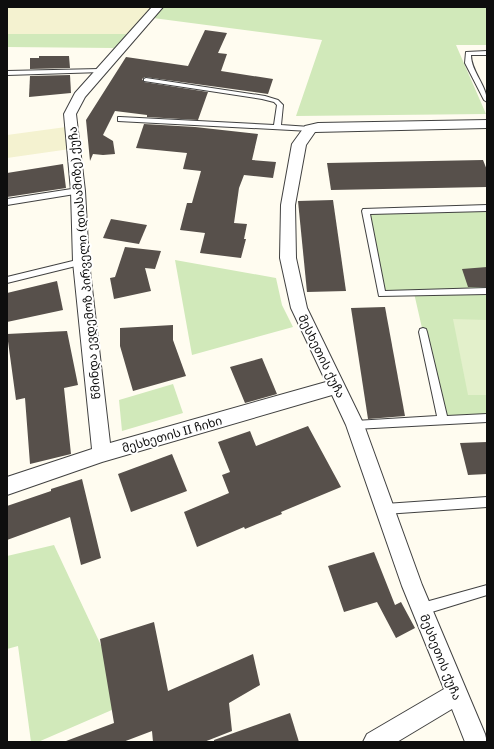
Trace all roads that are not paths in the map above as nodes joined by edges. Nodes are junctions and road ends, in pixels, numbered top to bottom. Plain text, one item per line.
1 (158, 7) edge
2 (487, 53) edge
3 (100, 71) junction
4 (7, 73) edge
5 (146, 80) dead end
6 (487, 100) edge
7 (120, 119) dead end
8 (487, 124) edge
9 (277, 127) junction
10 (310, 129) junction
11 (78, 191) junction
12 (7, 202) edge
13 (487, 208) edge
14 (81, 262) junction
15 (7, 280) edge
16 (487, 291) edge
17 (423, 332) dead end
18 (337, 386) junction
19 (487, 418) edge
20 (443, 420) junction
21 (355, 425) junction
22 (102, 454) junction
23 (7, 486) edge
24 (487, 502) edge
25 (385, 509) junction
26 (487, 590) edge
27 (422, 609) junction
28 (456, 694) junction
29 (375, 742) edge
30 (477, 742) edge

1 - 3 street, წმინდა ევდემოზ პირველი (დიასამიზე) ქუჩა
2 - 6 lane
3 - 4 lane
3 - 11 street, წმინდა ევდემოზ პირველი (დიასამიზე) ქუჩა
5 - 9 lane
7 - 9 lane
8 - 10 street
9 - 10 lane
10 - 18 street, მესხეთის ქუჩა
11 - 12 lane
11 - 14 street, წმინდა ევდემოზ პირველი (დიასამიზე) ქუჩა
13 - 16 lane
14 - 15 lane
14 - 22 street, წმინდა ევდემოზ პირველი (დიასამიზე) ქუჩა
17 - 20 lane
18 - 21 street, მესხეთის ქუჩა
18 - 22 street, მესხეთის II ჩიხი
19 - 20 lane
20 - 21 lane
21 - 25 street, მესხეთის ქუჩა
22 - 23 street, მესხეთის II ჩიხი
24 - 25 lane
25 - 27 street, მესხეთის ქუჩა
26 - 27 lane
27 - 28 street, მესხეთის ქუჩა
28 - 29 street
28 - 30 street, მესხეთის ქუჩა

